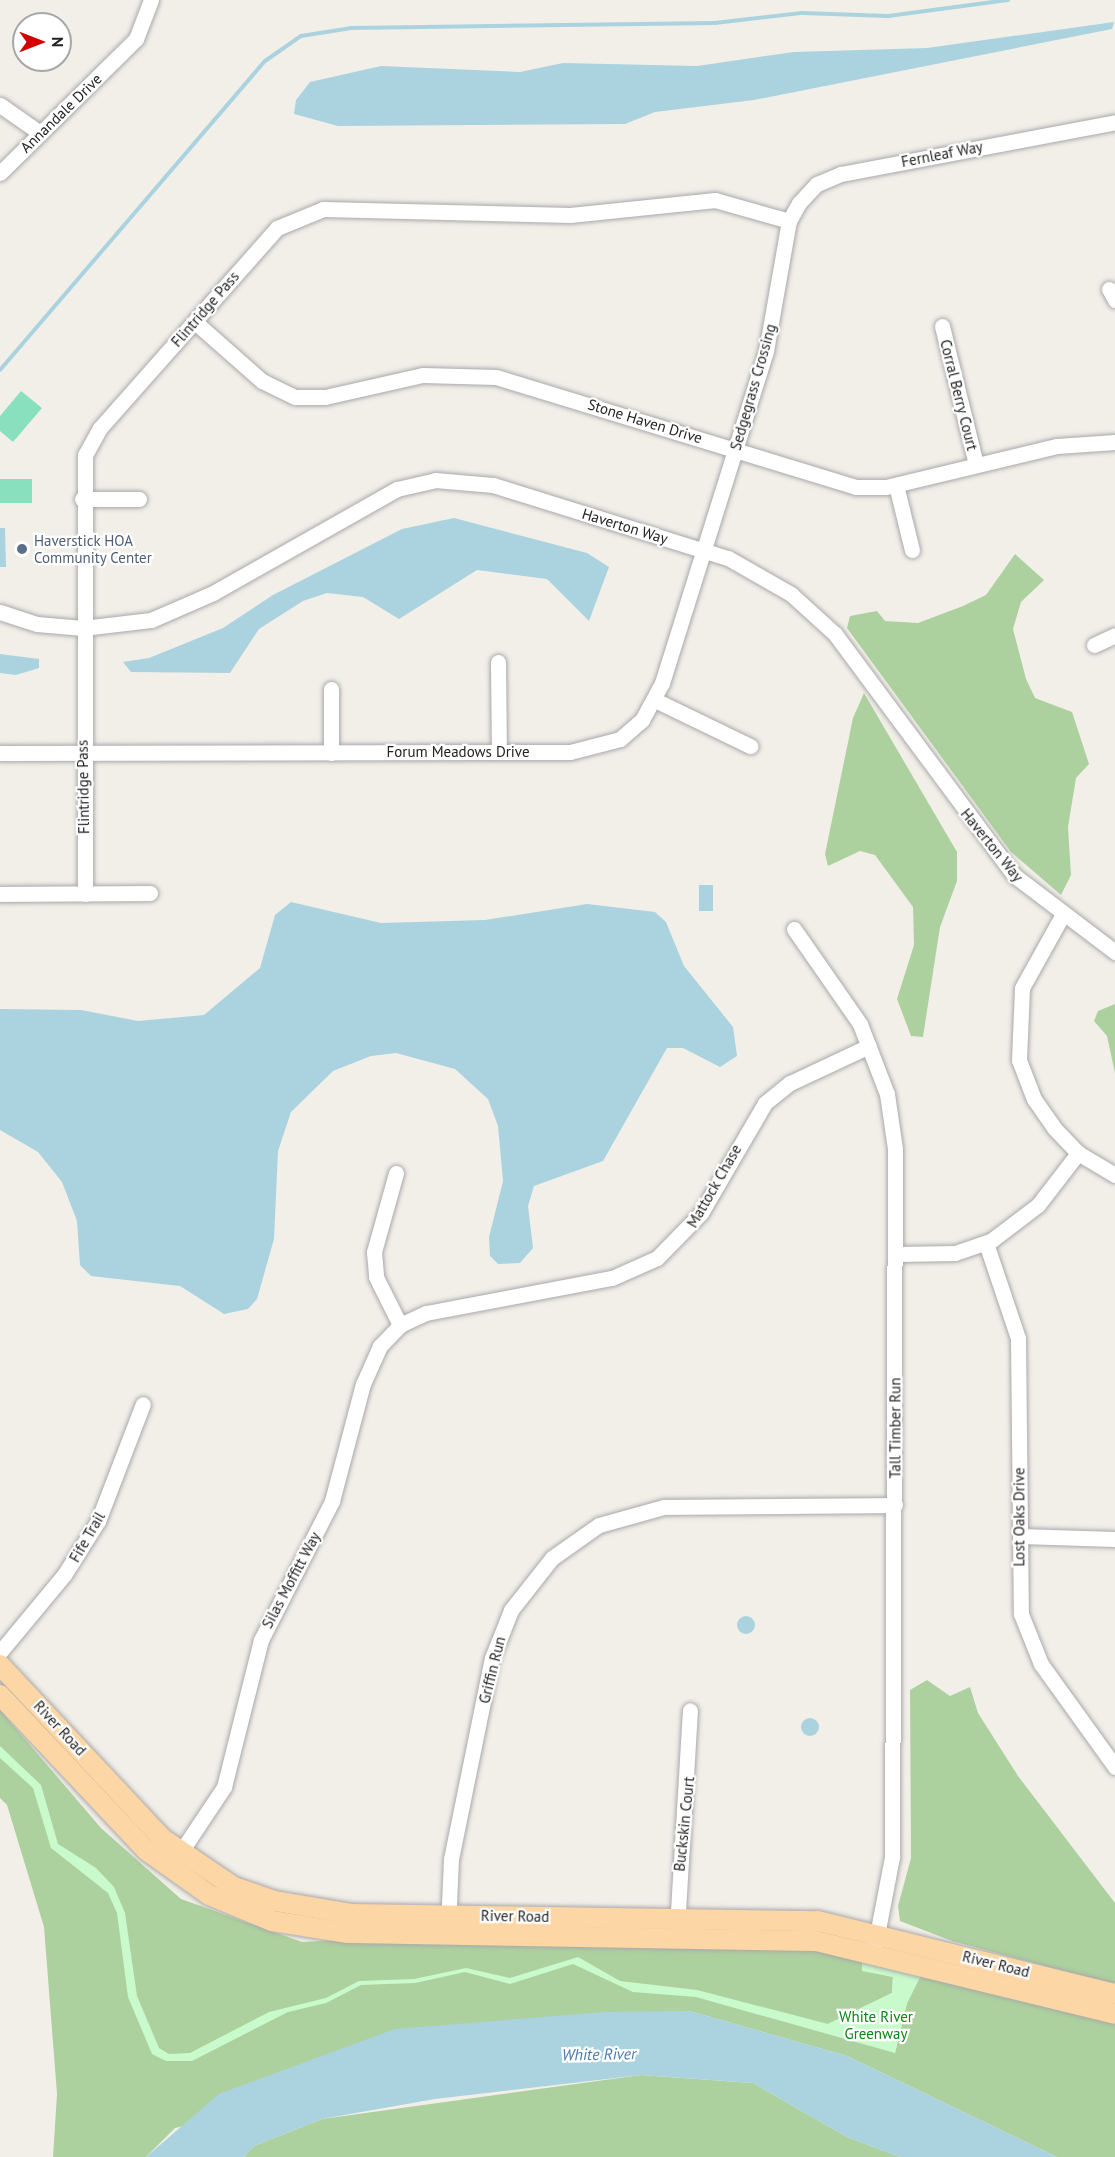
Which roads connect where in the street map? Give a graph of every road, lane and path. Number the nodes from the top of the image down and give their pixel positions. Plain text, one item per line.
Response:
1 (151, 0) edge
2 (0, 105) edge
3 (1115, 122) edge
4 (40, 133) junction
5 (0, 173) edge
6 (789, 220) junction
7 (195, 322) junction
8 (942, 327) dead end
9 (1115, 442) edge
10 (735, 449) junction
11 (976, 464) junction
12 (896, 485) junction
13 (82, 499) junction
14 (139, 499) dead end
15 (704, 550) junction
16 (912, 550) dead end
17 (0, 612) edge
18 (83, 628) junction
19 (1115, 635) edge
20 (1094, 645) dead end
21 (498, 662) dead end
22 (331, 689) dead end
23 (655, 700) junction
24 (750, 746) dead end
25 (499, 752) junction
26 (0, 753) edge
27 (83, 753) junction
28 (331, 753) junction
29 (150, 893) dead end
30 (0, 894) edge
31 (84, 894) junction
32 (1062, 916) junction
33 (794, 929) dead end
34 (1115, 952) edge
35 (869, 1046) junction
36 (1078, 1153) junction
37 (396, 1173) dead end
38 (1115, 1175) edge
39 (986, 1243) junction
40 (896, 1254) junction
41 (400, 1325) junction
42 (143, 1404) dead end
43 (895, 1505) junction
44 (1020, 1536) junction
45 (1115, 1539) edge
46 (0, 1652) edge
47 (0, 1665) edge
48 (0, 1695) edge
49 (690, 1710) dead end
50 (1115, 1767) edge
51 (181, 1852) junction
52 (169, 1868) junction
53 (448, 1915) junction
54 (677, 1917) junction
55 (448, 1935) junction
56 (677, 1938) junction
57 (876, 1942) junction
58 (1115, 1994) edge
59 (1115, 2014) edge

1 - 4 street, Annandale Drive
2 - 4 street
3 - 6 street, Fernleaf Way
4 - 5 street, Annandale Drive
6 - 7 street, Flintridge Pass
6 - 10 street, Sedgegrass Crossing
7 - 10 street, Stone Haven Drive
7 - 13 street, Flintridge Pass
8 - 11 street, Corral Berry Court
9 - 11 street, Stone Haven Drive
10 - 12 street, Stone Haven Drive
10 - 15 street, Sedgegrass Crossing
11 - 12 street, Stone Haven Drive
12 - 16 street
13 - 14 street
13 - 18 street, Flintridge Pass
15 - 18 street, Haverton Way
15 - 23 street, Forum Meadows Drive
15 - 32 street, Haverton Way
17 - 18 street, Haverton Way
18 - 27 street, Flintridge Pass
19 - 20 street
21 - 25 street
22 - 28 street
23 - 24 street
23 - 25 street, Forum Meadows Drive
25 - 28 street, Forum Meadows Drive
26 - 27 street, Forum Meadows Drive
27 - 28 street, Forum Meadows Drive
27 - 31 street, Flintridge Pass
29 - 31 street
30 - 31 street
32 - 34 street, Haverton Way
32 - 36 street
33 - 35 street, Tall Timber Run
35 - 40 street, Tall Timber Run
35 - 41 street, Mattock Chase
36 - 38 street
36 - 39 street
37 - 41 street
39 - 40 street
39 - 44 street, Lost Oaks Drive
40 - 43 street, Tall Timber Run
41 - 51 street, Silas Moffitt Way
42 - 46 street, Fife Trail
43 - 53 street, Griffin Run
43 - 57 street, Tall Timber Run
44 - 45 street
44 - 50 street, Lost Oaks Drive
47 - 51 main road, River Road
48 - 52 main road, River Road
49 - 54 street, Buckskin Court
51 - 52 street, Silas Moffitt Way
51 - 53 main road, River Road
52 - 55 main road, River Road
53 - 54 main road, River Road
53 - 55 street, Griffin Run
54 - 56 street, Buckskin Court
54 - 57 main road, River Road
55 - 56 main road, River Road
56 - 57 main road, River Road
57 - 58 main road, River Road
57 - 59 main road, River Road

